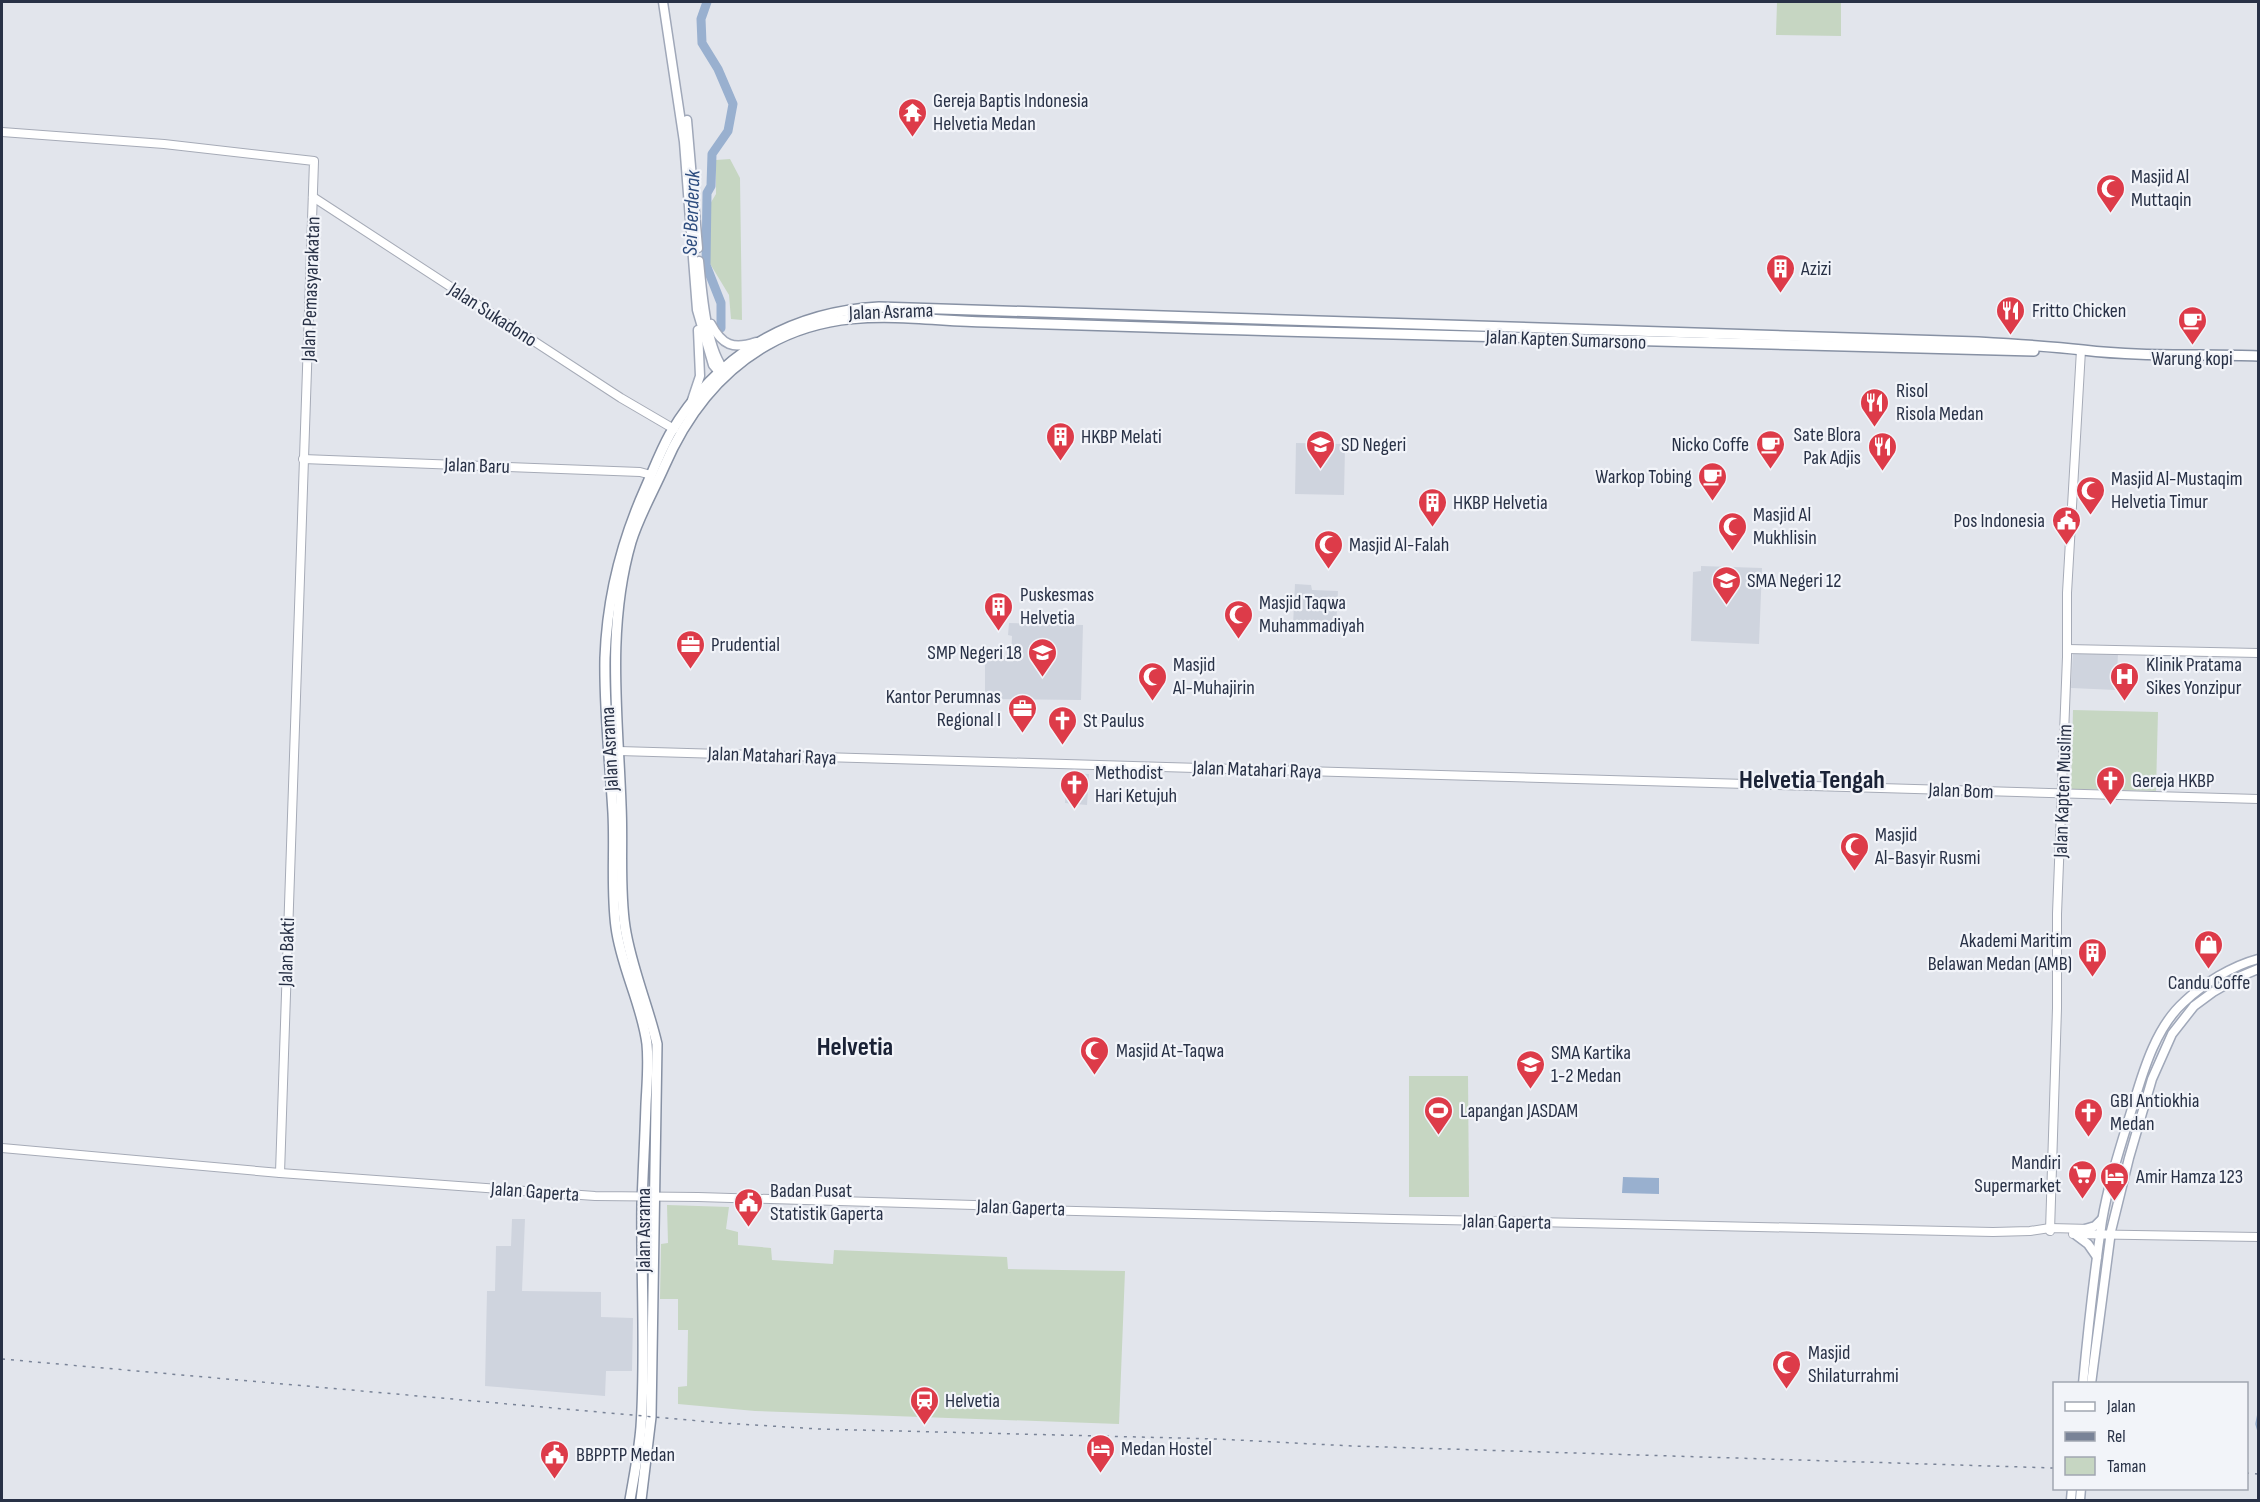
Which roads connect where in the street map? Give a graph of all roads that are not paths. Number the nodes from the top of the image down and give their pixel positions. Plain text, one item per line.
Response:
1 (663, 2) edge
2 (668, 2) edge
3 (2, 132) edge
4 (313, 197) junction
5 (698, 310) junction
6 (1054, 314) joint
7 (706, 316) junction
8 (1051, 323) joint
9 (1531, 327) junction
10 (1531, 338) junction
11 (760, 340) junction
12 (2081, 350) junction
13 (2259, 356) edge
14 (723, 373) junction
15 (690, 403) junction
16 (674, 429) junction
17 (303, 459) junction
18 (649, 475) junction
19 (2067, 649) junction
20 (2259, 653) edge
21 (295, 731) joint
22 (619, 751) junction
23 (1860, 787) joint
24 (2061, 793) junction
25 (2259, 798) edge
26 (2259, 959) edge
27 (2259, 969) edge
28 (2, 1148) edge
29 (280, 1173) junction
30 (642, 1196) junction
31 (653, 1196) junction
32 (2103, 1217) junction
33 (2085, 1229) junction
34 (2047, 1230) junction
35 (2101, 1233) junction
36 (2113, 1234) junction
37 (2076, 1235) junction
38 (2259, 1238) edge
39 (2097, 1258) junction
40 (2083, 1382) edge
41 (2091, 1382) edge
42 (630, 1500) edge
43 (641, 1500) edge

1 - 5 main road
2 - 7 main road
3 - 4 street, Jalan Pemasyarakatan
4 - 16 street, Jalan Sukadono
4 - 17 street, Jalan Pemasyarakatan
5 - 14 main road
5 - 15 main road
6 - 9 highway, Jalan Kapten Sumarsono
6 - 11 highway, Jalan Asrama
7 - 11 main road
7 - 14 main road
8 - 10 highway, Jalan Kapten Sumarsono
8 - 14 highway, Jalan Asrama
9 - 10 highway
9 - 12 highway, Jalan Kapten Sumarsono
10 - 12 highway, Jalan Kapten Sumarsono
11 - 14 highway, Jalan Asrama
12 - 13 highway, Jalan Kapten Sumarsono
12 - 19 street, Jalan Kapten Muslim
14 - 15 highway, Jalan Asrama
14 - 18 highway, Jalan Asrama
15 - 16 highway, Jalan Asrama
16 - 18 highway, Jalan Asrama
17 - 18 street, Jalan Baru
17 - 21 street, Jalan Pemasyarakatan
18 - 22 highway, Jalan Asrama
18 - 30 highway, Jalan Asrama
19 - 20 street
19 - 24 street, Jalan Kapten Muslim
21 - 29 street, Jalan Bakti
22 - 23 street, Jalan Matahari Raya
22 - 31 highway, Jalan Asrama
23 - 24 street, Jalan Bom
24 - 25 street, Jalan Bom
24 - 34 street, Jalan Kapten Muslim
26 - 32 main road
27 - 36 main road
28 - 29 street, Jalan Gaperta
29 - 30 street, Jalan Gaperta
30 - 31 street, Jalan Gaperta
30 - 42 highway, Jalan Asrama
31 - 34 street, Jalan Gaperta
31 - 43 highway, Jalan Asrama
32 - 33 main road
32 - 35 main road
33 - 34 street, Jalan Gaperta
33 - 35 street, Jalan Gaperta
34 - 37 street, Jalan Gaperta
35 - 36 street, Jalan Gaperta
35 - 37 street, Jalan Gaperta
35 - 39 main road
36 - 38 street, Jalan Gaperta
36 - 41 main road
37 - 39 main road
39 - 40 main road

